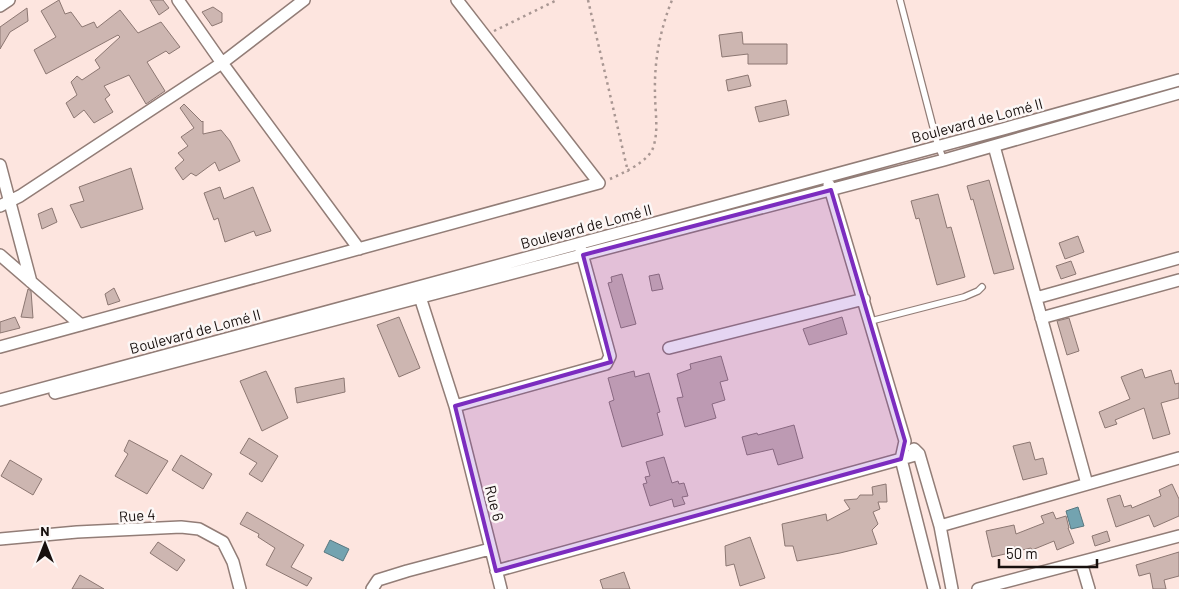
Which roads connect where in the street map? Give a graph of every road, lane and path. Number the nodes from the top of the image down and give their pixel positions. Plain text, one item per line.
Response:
1 (9, 0) edge
2 (178, 0) edge
3 (304, 0) edge
4 (457, 0) edge
5 (556, 0) edge
6 (588, 0) edge
7 (672, 0) edge
8 (900, 0) edge
9 (0, 6) edge
10 (484, 36) junction
11 (222, 63) junction
12 (1179, 80) edge
13 (1179, 93) edge
14 (938, 146) junction
15 (994, 146) junction
16 (944, 160) junction
17 (0, 165) edge
18 (628, 172) junction
19 (827, 176) junction
20 (599, 183) junction
21 (831, 190) junction
22 (5, 204) edge
23 (580, 244) junction
24 (359, 249) junction
25 (0, 255) edge
26 (583, 255) junction
27 (1179, 258) edge
28 (1179, 280) edge
29 (31, 282) junction
30 (982, 287) dead end
31 (420, 297) junction
32 (1036, 298) junction
33 (864, 299) junction
34 (1041, 318) junction
35 (871, 321) junction
36 (81, 325) junction
37 (0, 347) edge
38 (668, 348) dead end
39 (0, 400) edge
40 (455, 406) junction
41 (0, 408) edge
42 (905, 441) junction
43 (919, 454) junction
44 (1179, 458) edge
45 (901, 459) junction
46 (1087, 484) junction
47 (940, 526) junction
48 (1179, 536) edge
49 (0, 539) edge
50 (490, 549) junction
51 (1081, 562) junction
52 (496, 571) junction
53 (240, 589) edge
54 (372, 589) edge
55 (501, 589) edge
56 (934, 589) edge
57 (952, 589) edge
58 (978, 589) edge
59 (1089, 589) edge

1 - 9 street
2 - 11 street
3 - 11 street
4 - 10 street
5 - 10 path
6 - 18 path
7 - 18 path
8 - 14 lane
10 - 20 street
11 - 22 street
11 - 24 street
12 - 14 street, Boulevard de Lomé II
13 - 15 street, Boulevard de Lomé II
14 - 16 lane
14 - 19 street, Boulevard de Lomé II
15 - 16 street, Boulevard de Lomé II
15 - 32 street
16 - 21 street, Boulevard de Lomé II
17 - 22 street
18 - 20 path
19 - 21 street
19 - 23 street, Boulevard de Lomé II
20 - 24 street
21 - 26 street, Boulevard de Lomé II
21 - 33 street
22 - 29 street
23 - 26 street
23 - 39 street, Boulevard de Lomé II
24 - 36 street
25 - 29 street
26 - 31 street, Boulevard de Lomé II
26 - 40 street
27 - 32 street
28 - 34 street
29 - 36 street
30 - 35 lane
31 - 40 street, Rue 6
31 - 41 street, Boulevard de Lomé II
32 - 34 street
33 - 35 street
33 - 38 street
34 - 46 street
35 - 42 street
36 - 37 street
40 - 50 street, Rue 6
42 - 43 street
42 - 45 street
43 - 45 street
43 - 47 street
44 - 46 street
45 - 52 street
45 - 56 street
46 - 47 street
47 - 57 street
48 - 51 street
49 - 53 street, Rue 4
50 - 52 street, Rue 6
50 - 54 street
51 - 58 street
51 - 59 street
52 - 55 street, Rue 6

